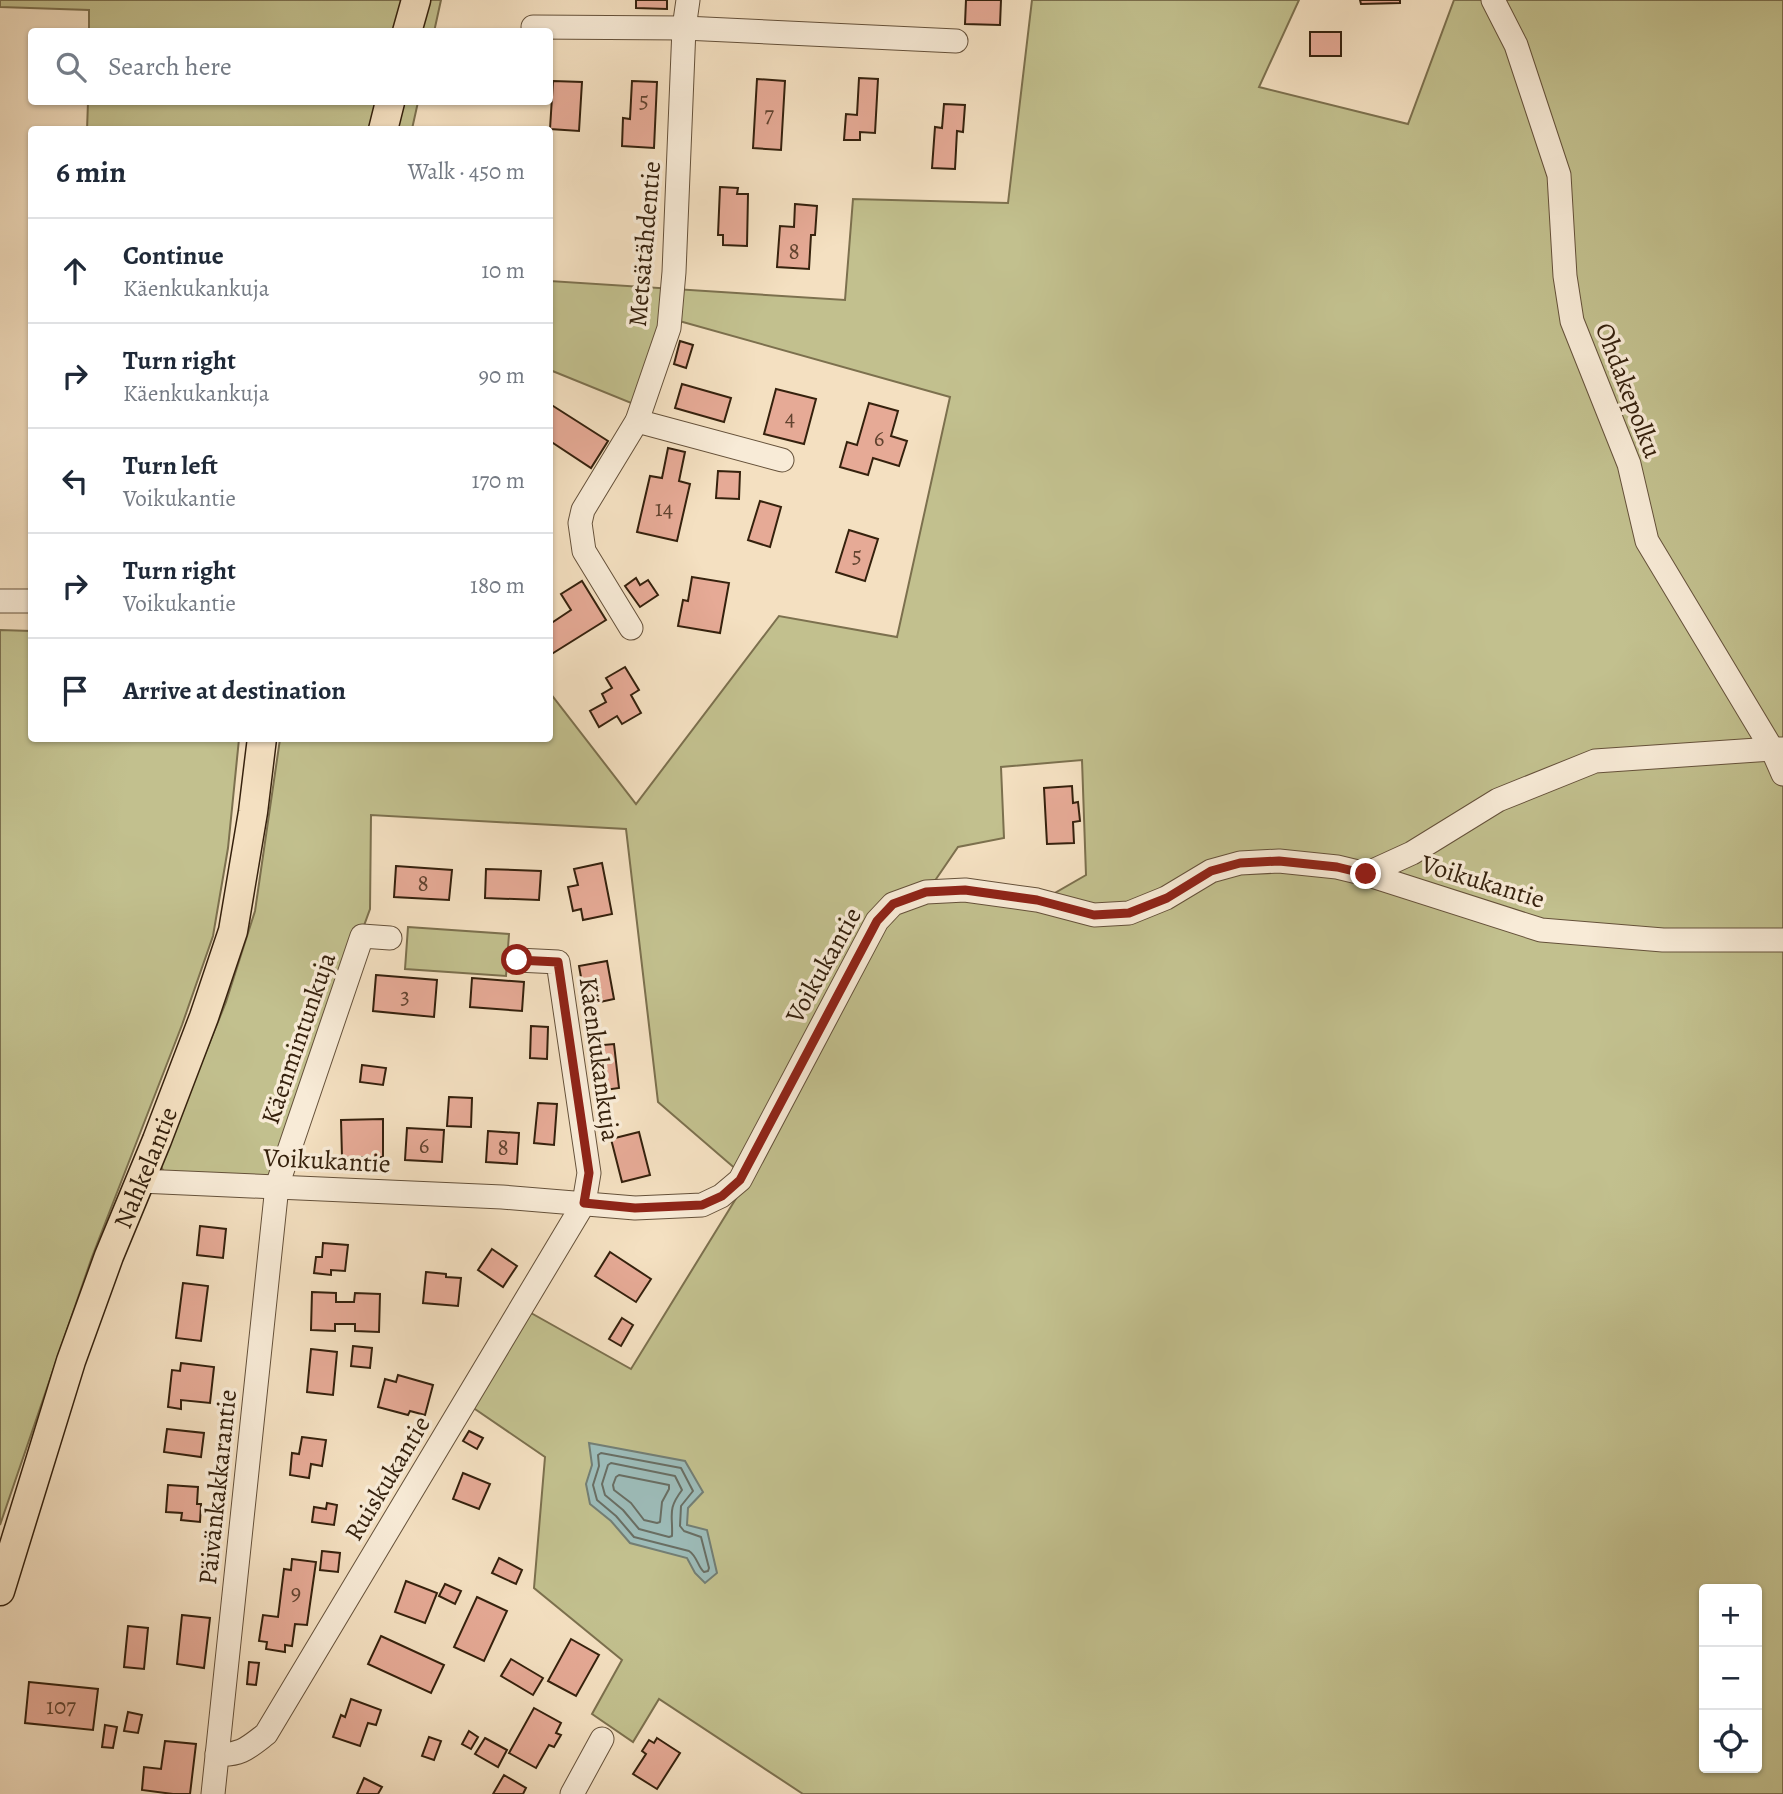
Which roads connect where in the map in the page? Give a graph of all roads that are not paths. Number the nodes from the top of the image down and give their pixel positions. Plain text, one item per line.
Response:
1 (416, 0) edge
2 (688, 0) edge
3 (1493, 0) edge
4 (533, 27) dead end
5 (408, 28) edge
6 (684, 28) junction
7 (956, 41) dead end
8 (389, 105) edge
9 (384, 126) edge
10 (637, 421) junction
11 (782, 460) dead end
12 (0, 600) edge
13 (28, 601) edge
14 (631, 628) dead end
15 (262, 742) edge
16 (1777, 749) edge
17 (1783, 774) edge
18 (1366, 874) junction
19 (390, 938) dead end
20 (1783, 940) edge
21 (517, 960) dead end
22 (140, 1181) junction
23 (277, 1186) junction
24 (584, 1203) junction
25 (0, 1591) edge
26 (601, 1739) dead end
27 (217, 1754) junction
28 (213, 1794) edge
29 (572, 1794) edge

1 - 5 main road
2 - 6 street, Metsätähdentie
3 - 16 street, Ohdakepolku
4 - 6 street
6 - 7 street
6 - 10 street, Metsätähdentie
8 - 9 main road
10 - 11 street
10 - 14 street, Metsätähdentie
12 - 13 street
15 - 22 main road, Nahkelantie
16 - 17 street, Ohdakepolku
16 - 18 street
18 - 20 street, Voikukantie
18 - 24 street, Voikukantie
19 - 23 street, Käenmintunkuja
21 - 24 street, Käenkukankuja
22 - 23 street, Voikukantie
22 - 25 main road, Nahkelantie
23 - 24 street, Voikukantie
23 - 27 street, Päivänkakkarantie
24 - 27 street, Ruiskukantie
26 - 29 street
27 - 28 street, Päivänkakkarantie

